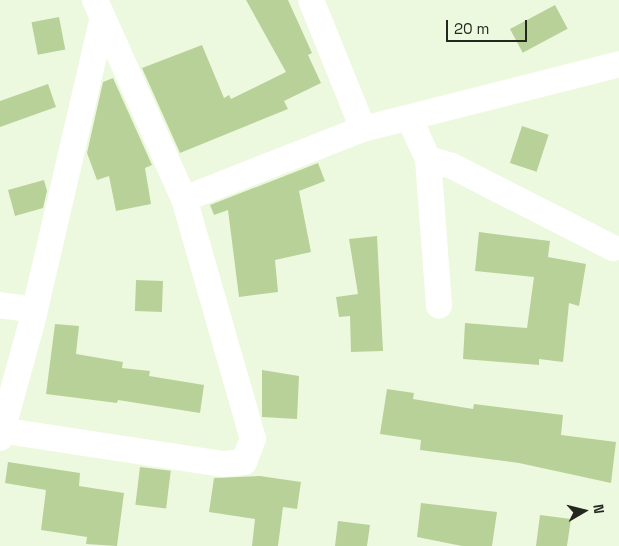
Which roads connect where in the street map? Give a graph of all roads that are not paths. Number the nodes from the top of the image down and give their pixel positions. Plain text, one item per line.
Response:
1 (311, 0) edge
2 (98, 10) edge
3 (619, 64) edge
4 (410, 120) junction
5 (362, 129) junction
6 (428, 160) junction
7 (184, 199) junction
8 (613, 248) dead end
9 (0, 305) edge
10 (439, 306) dead end
11 (35, 310) junction
12 (1, 433) edge

1 - 5 street
2 - 7 street
2 - 11 street
3 - 4 street
4 - 5 street
4 - 6 street
5 - 7 street
6 - 8 street
6 - 10 street
7 - 12 street
9 - 11 street
11 - 12 street

